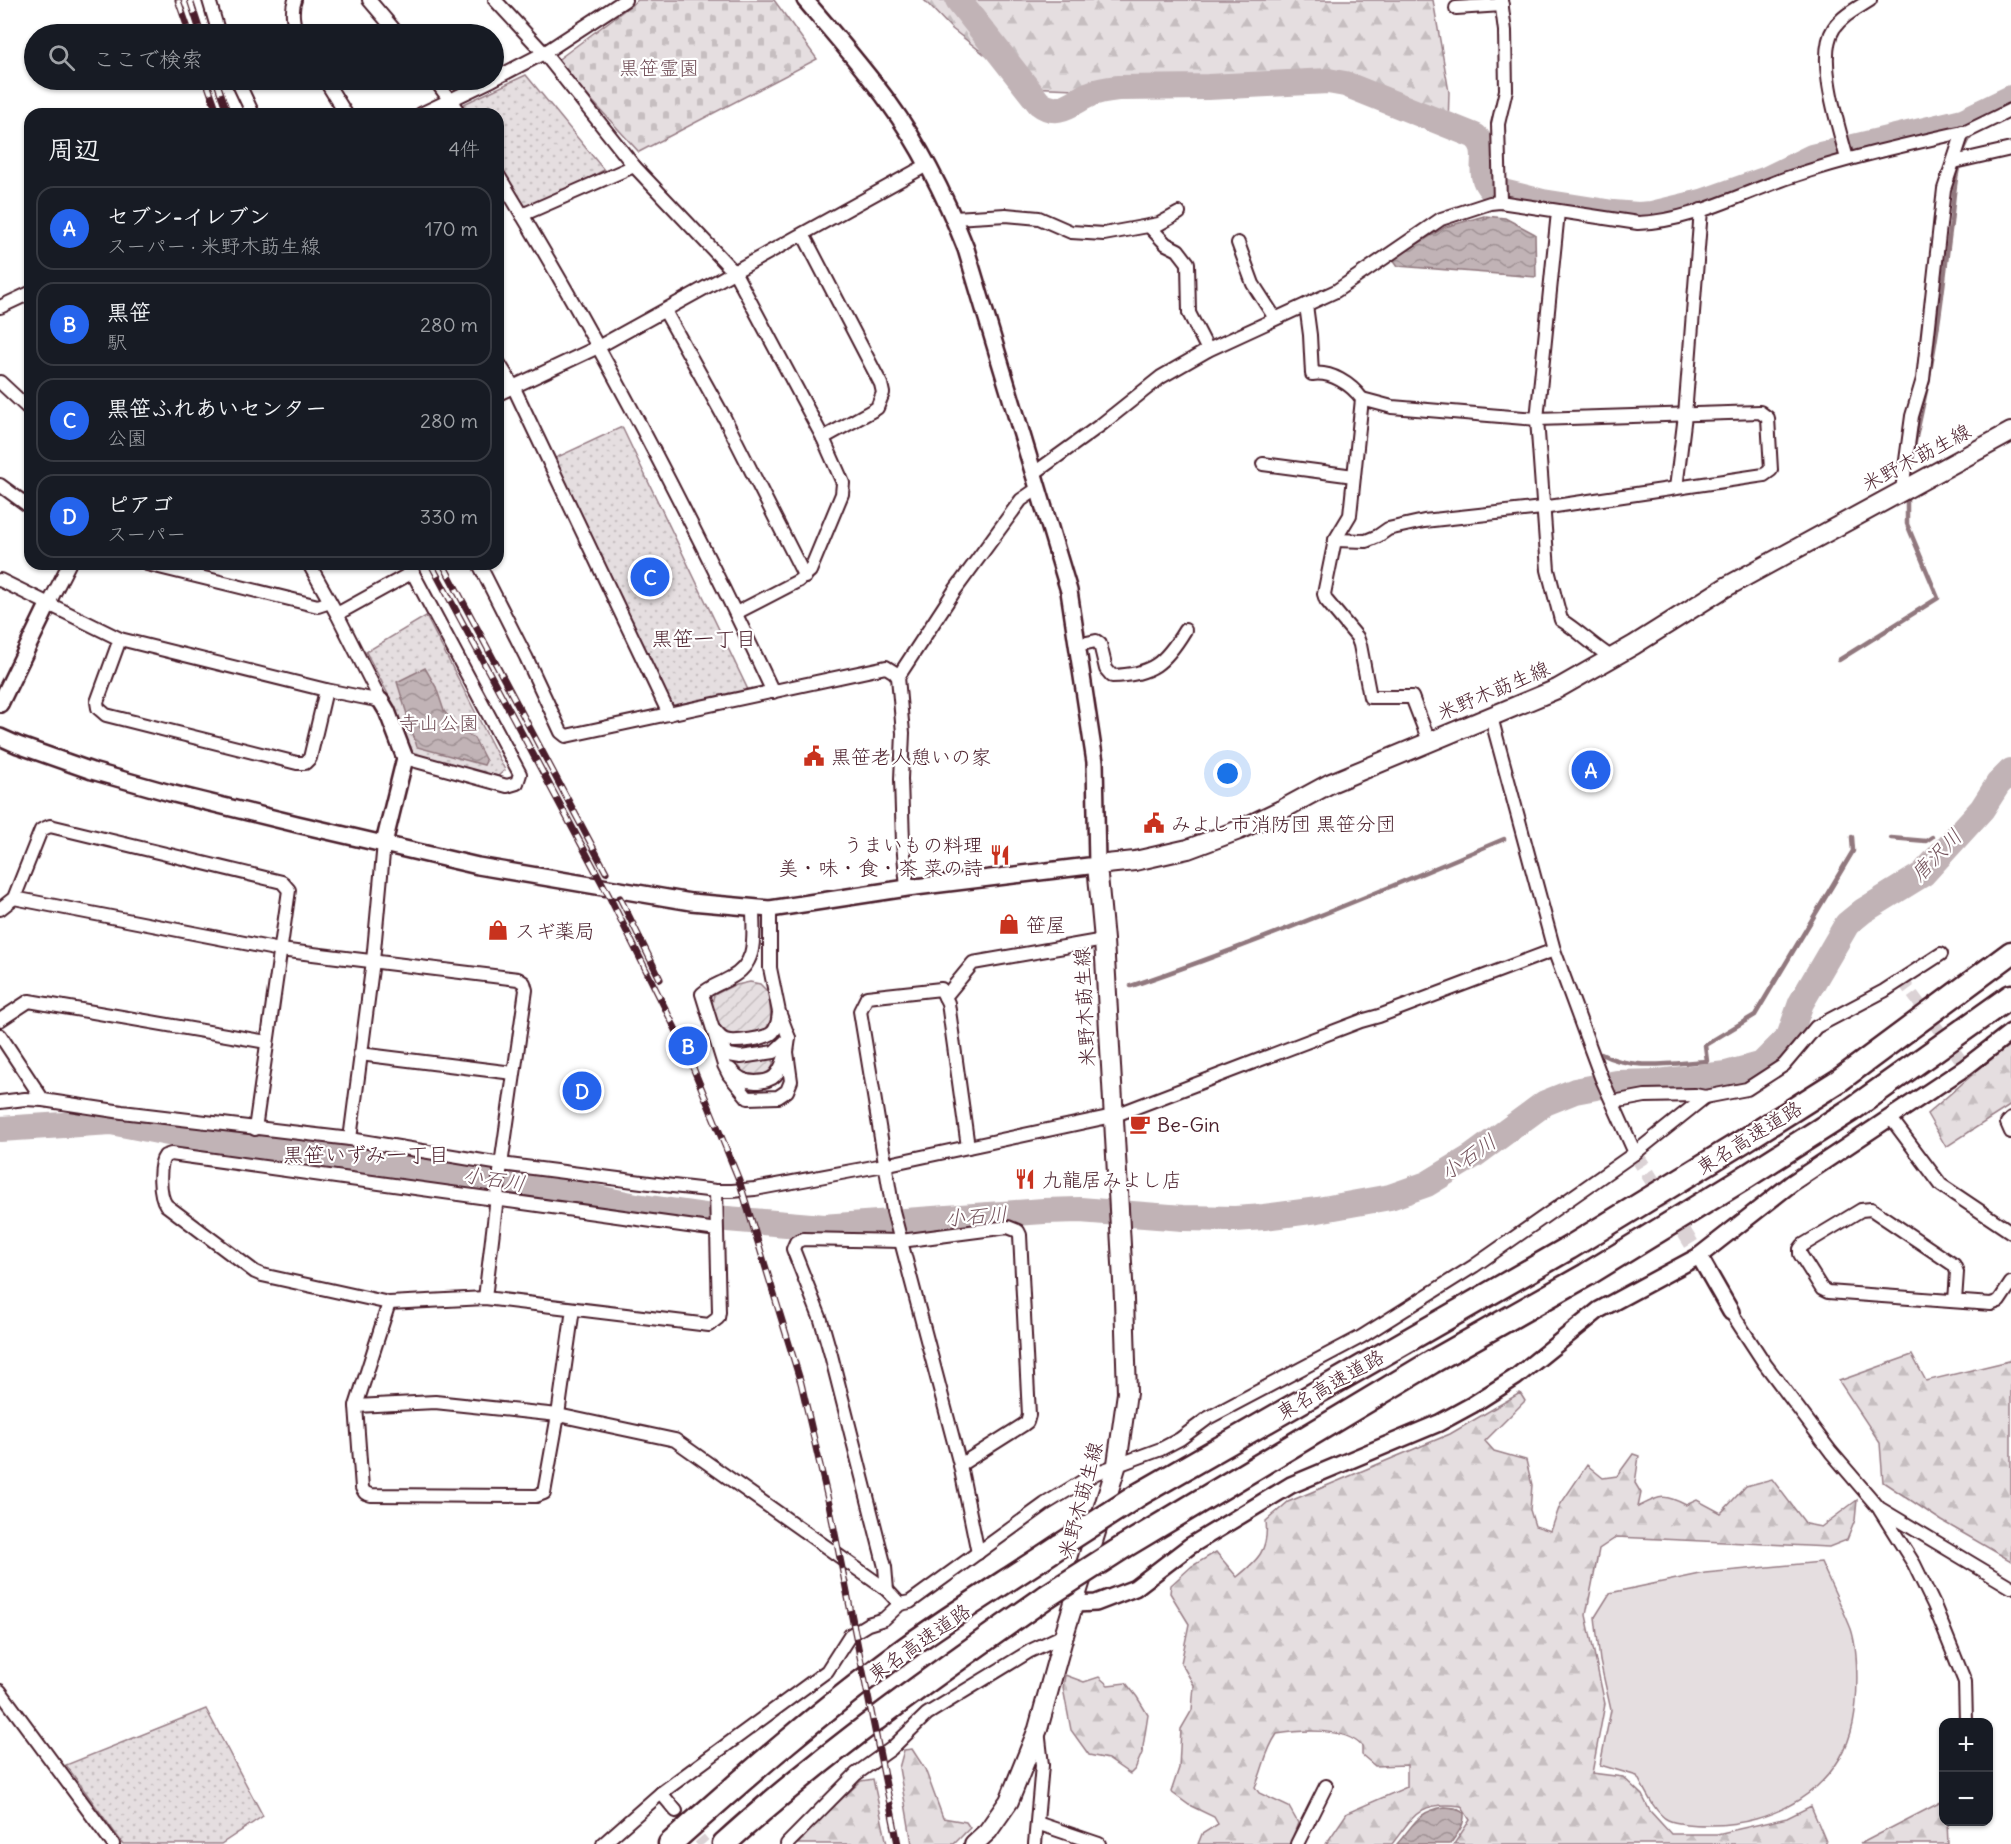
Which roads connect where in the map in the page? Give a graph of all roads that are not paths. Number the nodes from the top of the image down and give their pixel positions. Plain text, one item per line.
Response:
1 (209, 0) edge
2 (295, 0) edge
3 (369, 0) edge
4 (495, 0) edge
5 (805, 0) edge
6 (1870, 0) edge
7 (619, 2) edge
8 (1502, 2) edge
9 (1456, 8) dead end
10 (216, 24) edge
11 (295, 24) edge
12 (389, 24) edge
13 (544, 54) junction
14 (504, 74) edge
15 (242, 90) edge
16 (331, 90) edge
17 (444, 90) edge
18 (472, 90) edge
19 (452, 100) junction
20 (250, 108) edge
21 (342, 108) edge
22 (434, 108) edge
23 (457, 108) edge
24 (2011, 110) edge
25 (1963, 132) junction
26 (2011, 149) edge
27 (1847, 159) junction
28 (1954, 162) junction
29 (927, 165) junction
30 (634, 166) junction
31 (504, 185) edge
32 (1500, 202) junction
33 (1701, 210) junction
34 (1558, 212) junction
35 (1179, 213) dead end
36 (522, 215) junction
37 (954, 218) junction
38 (1149, 226) junction
39 (803, 234) junction
40 (1238, 243) dead end
41 (735, 273) junction
42 (24, 298) edge
43 (1306, 304) junction
44 (0, 307) edge
45 (665, 311) junction
46 (1275, 318) junction
47 (598, 347) junction
48 (1208, 350) junction
49 (504, 372) edge
50 (0, 382) edge
51 (513, 386) junction
52 (504, 391) edge
53 (1362, 399) junction
54 (24, 404) edge
55 (1685, 415) junction
56 (1537, 419) junction
57 (2011, 432) edge
58 (823, 438) junction
59 (1263, 464) dead end
60 (1354, 476) junction
61 (1035, 482) junction
62 (0, 485) edge
63 (1676, 488) junction
64 (1902, 490) junction
65 (24, 503) edge
66 (1542, 508) junction
67 (1335, 540) junction
68 (66, 570) edge
69 (171, 570) edge
70 (312, 570) edge
71 (407, 570) edge
72 (411, 570) edge
73 (482, 570) edge
74 (805, 577) junction
75 (0, 580) edge
76 (330, 602) junction
77 (48, 605) junction
78 (736, 613) junction
79 (337, 614) junction
80 (1185, 630) dead end
81 (120, 639) junction
82 (1077, 645) junction
83 (1611, 657) junction
84 (898, 678) junction
85 (327, 690) junction
86 (773, 692) junction
87 (381, 700) junction
88 (0, 704) edge
89 (669, 714) junction
90 (1491, 717) junction
91 (0, 737) edge
92 (1429, 741) junction
93 (405, 758) junction
94 (384, 843) junction
95 (1097, 865) junction
96 (907, 888) junction
97 (14, 898) junction
98 (753, 908) junction
99 (0, 909) edge
100 (770, 909) junction
101 (1104, 940) junction
102 (280, 950) junction
103 (1554, 950) junction
104 (2011, 953) edge
105 (1941, 954) dead end
106 (373, 961) junction
107 (2011, 996) edge
108 (945, 997) junction
109 (779, 1012) junction
110 (0, 1020) edge
111 (711, 1027) junction
112 (2011, 1032) edge
113 (0, 1035) edge
114 (789, 1038) junction
115 (267, 1042) junction
116 (719, 1049) junction
117 (786, 1052) junction
118 (360, 1054) junction
119 (513, 1073) junction
120 (1705, 1097) junction
121 (43, 1100) junction
122 (1612, 1100) junction
123 (0, 1102) edge
124 (1113, 1116) junction
125 (1890, 1118) junction
126 (2011, 1119) edge
127 (255, 1129) junction
128 (2011, 1132) edge
129 (350, 1139) junction
130 (968, 1147) junction
131 (1635, 1153) junction
132 (884, 1165) junction
133 (501, 1168) junction
134 (715, 1196) junction
135 (497, 1197) junction
136 (717, 1227) junction
137 (2011, 1232) edge
138 (901, 1241) junction
139 (1698, 1256) junction
140 (2011, 1283) edge
141 (485, 1298) junction
142 (1955, 1301) junction
143 (389, 1303) junction
144 (573, 1309) junction
145 (1731, 1312) joint
146 (356, 1406) junction
147 (558, 1415) junction
148 (1117, 1464) junction
149 (960, 1465) junction
150 (1879, 1508) junction
151 (978, 1553) junction
152 (2011, 1587) edge
153 (887, 1590) junction
154 (900, 1604) junction
155 (1074, 1604) junction
156 (1064, 1635) junction
157 (0, 1691) edge
158 (1966, 1718) edge
159 (1038, 1729) junction
160 (1326, 1786) dead end
161 (661, 1793) junction
162 (676, 1811) tunnel mouth
163 (1037, 1823) junction
164 (113, 1844) edge
165 (603, 1844) edge
166 (670, 1844) edge
167 (724, 1844) edge
168 (787, 1844) edge
169 (974, 1844) edge
170 (1035, 1844) edge
171 (1099, 1844) edge
172 (1297, 1844) edge

1 - 10 street
2 - 11 street
3 - 12 street
4 - 13 street
5 - 29 street
6 - 27 street
7 - 13 street
8 - 9 street
8 - 32 street
13 - 14 street
13 - 30 street
15 - 20 street
16 - 21 street
17 - 19 street
18 - 19 street
19 - 22 street
19 - 23 street
24 - 25 street
25 - 27 street
25 - 28 street
26 - 28 street
27 - 33 street
28 - 64 street
29 - 37 street
29 - 39 street
30 - 36 street
30 - 41 street
31 - 36 street
32 - 34 street
32 - 43 street
33 - 34 street
33 - 55 street
34 - 56 street
35 - 38 street
36 - 47 street
37 - 38 street
37 - 61 street
38 - 48 street
39 - 41 street
39 - 58 street
40 - 46 street
41 - 45 street
41 - 58 street
42 - 44 street
43 - 46 street
43 - 53 street
45 - 47 street
45 - 74 street
46 - 48 street
47 - 51 street
47 - 78 street
48 - 61 street
49 - 51 street
50 - 54 street
51 - 52 street
51 - 89 street
53 - 56 street
53 - 60 street
55 - 56 street
55 - 63 street
55 - 63 street
56 - 66 street
57 - 64 main road, 米野木莇生線
58 - 74 street
59 - 60 street
60 - 67 street
61 - 82 street
61 - 84 street
62 - 65 street
63 - 66 street
64 - 83 main road, 米野木莇生線
66 - 67 street
66 - 83 street
67 - 92 street
68 - 77 street
69 - 76 street
70 - 76 street
71 - 79 street
72 - 93 street
73 - 89 street
74 - 78 street
75 - 77 street
76 - 79 street
77 - 81 street
77 - 88 street
78 - 86 street
79 - 87 street
80 - 82 street
81 - 85 street
81 - 85 street
82 - 95 street
83 - 90 main road, 米野木莇生線
84 - 86 street
84 - 96 street
85 - 87 street
86 - 89 street
87 - 93 street
90 - 92 main road, 米野木莇生線
90 - 103 street
91 - 94 street
92 - 95 main road, 米野木莇生線
93 - 94 street
94 - 98 street
94 - 106 street
95 - 96 street
95 - 101 main road, 米野木莇生線
96 - 100 street
97 - 99 street
97 - 102 street
97 - 102 street
98 - 100 street
98 - 111 street
100 - 109 street
101 - 108 street
101 - 124 main road, 米野木莇生線
102 - 106 street
102 - 115 street
103 - 122 street
103 - 124 street
104 - 166 highway, 東名高速道路, bridge
105 - 120 street
106 - 118 street
106 - 119 street
107 - 167 highway, 東名高速道路, bridge
108 - 130 street
108 - 132 street
109 - 111 street
109 - 114 street
110 - 115 street
111 - 116 street
112 - 125 street
113 - 121 street
114 - 116 street
114 - 117 street
115 - 127 street
116 - 117 street
116 - 117 street
118 - 119 street
118 - 129 street
119 - 133 street
120 - 122 street
120 - 131 street
121 - 123 street
121 - 127 street
122 - 131 street
124 - 130 street
124 - 148 main road, 米野木莇生線
125 - 137 street
125 - 139 street
126 - 128 street
127 - 129 street
129 - 133 street
130 - 132 street
131 - 148 street
132 - 134 street
132 - 138 street
133 - 134 street
133 - 135 street
134 - 136 street
135 - 136 street
135 - 141 street
135 - 143 street
136 - 144 street
138 - 149 street
138 - 149 street
138 - 153 street
139 - 145 street
139 - 155 street
140 - 142 street
141 - 143 street
141 - 144 street
142 - 142 street
143 - 146 street
144 - 147 street
145 - 150 street
146 - 147 street
146 - 147 street
147 - 153 street
148 - 151 street
148 - 155 main road, 米野木莇生線
149 - 151 street
150 - 152 street
150 - 158 street
151 - 154 street
153 - 154 street
154 - 161 street
155 - 156 main road, 米野木莇生線
156 - 159 main road, 米野木莇生線
156 - 168 street
157 - 164 street
159 - 163 street
159 - 169 main road, 米野木莇生線
160 - 172 street
161 - 162 street
161 - 165 street
163 - 170 street
163 - 171 street

